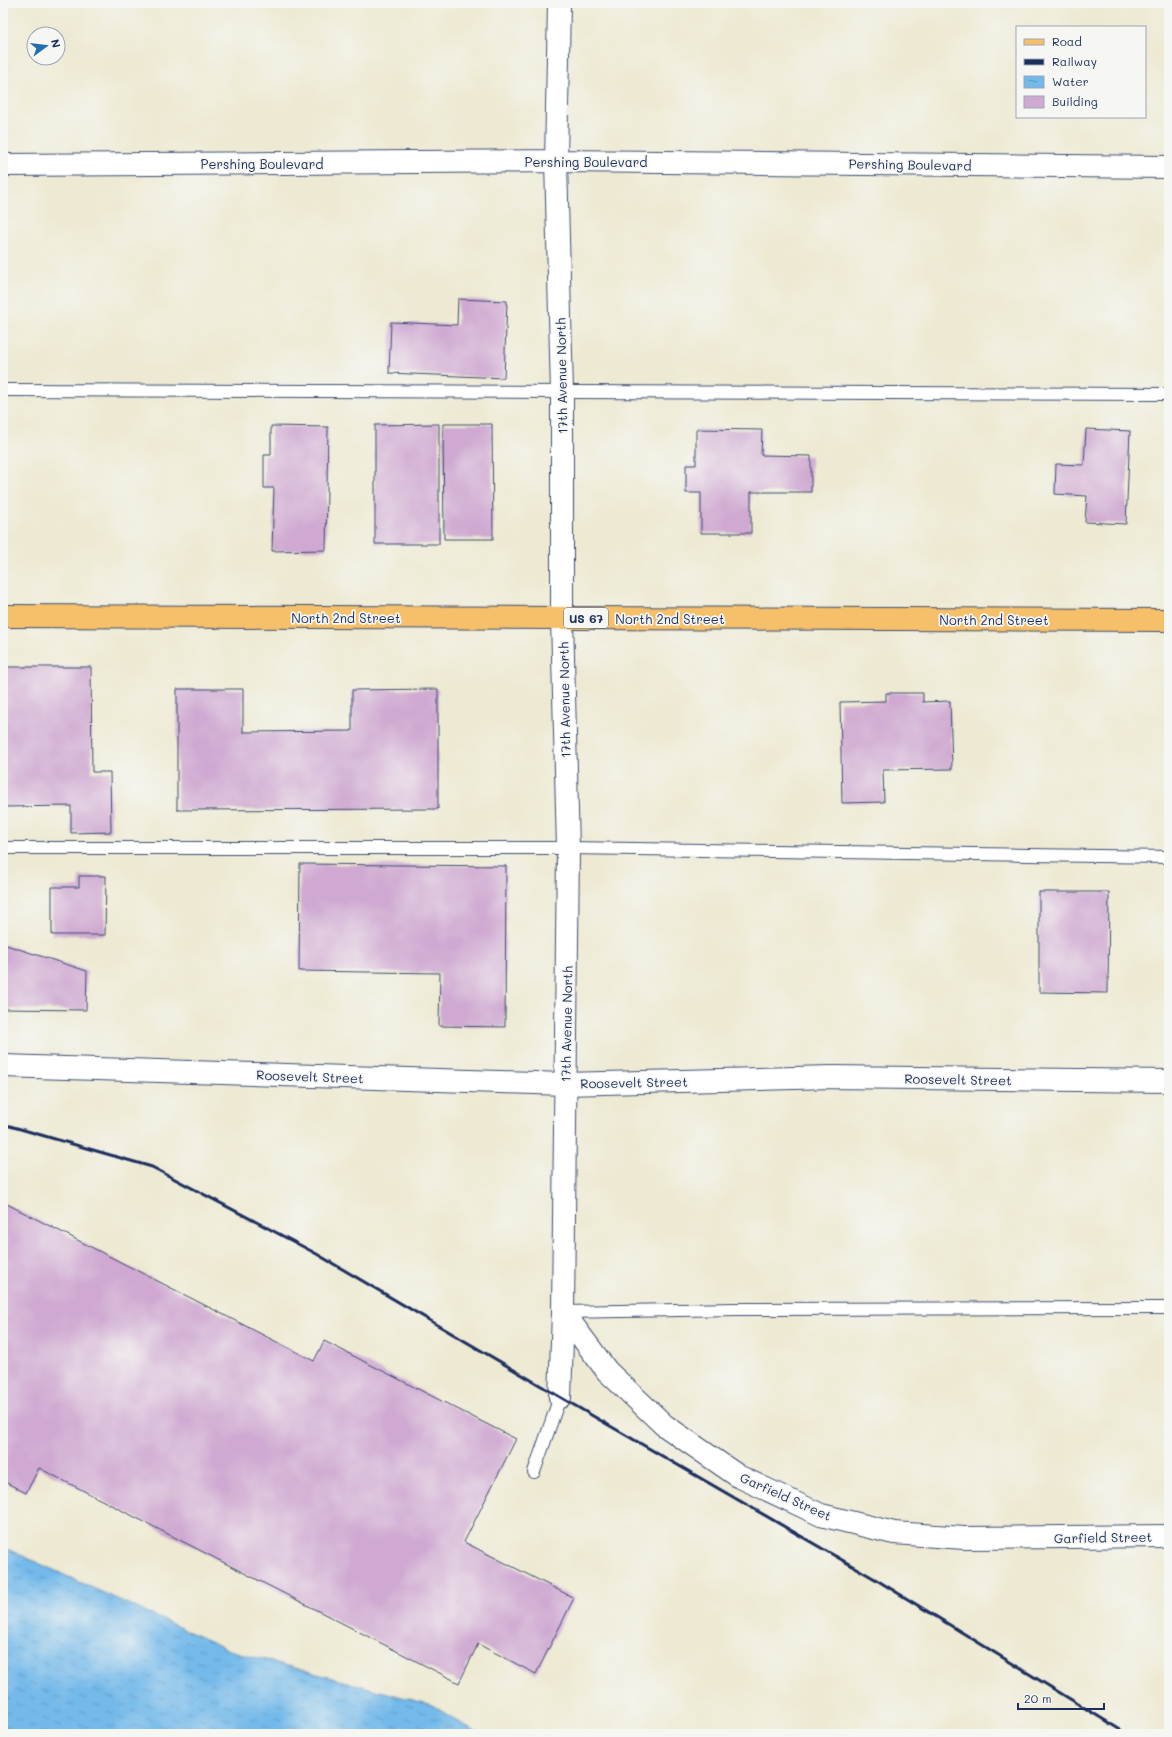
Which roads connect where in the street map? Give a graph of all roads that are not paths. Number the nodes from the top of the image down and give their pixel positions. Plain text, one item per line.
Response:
1 (559, 3) edge
2 (556, 161) junction
3 (3, 165) edge
4 (1169, 167) edge
5 (3, 390) edge
6 (562, 393) junction
7 (1169, 394) edge
8 (3, 616) edge
9 (562, 618) junction
10 (1169, 620) edge
11 (3, 848) edge
12 (568, 848) junction
13 (1169, 857) edge
14 (3, 1066) edge
15 (1169, 1081) edge
16 (565, 1084) junction
17 (1169, 1308) edge
18 (563, 1312) junction
19 (560, 1397) joint
20 (534, 1472) dead end
21 (1169, 1536) edge

1 - 2 street, 17th Avenue North
2 - 3 street, Pershing Boulevard
2 - 4 street, Pershing Boulevard
2 - 6 street, 17th Avenue North
5 - 6 lane
6 - 7 lane
6 - 9 street, 17th Avenue North
8 - 9 main road, North 2nd Street / US 67
9 - 10 main road, North 2nd Street / US 67
9 - 12 street, 17th Avenue North
11 - 12 lane
12 - 13 lane
12 - 16 street, 17th Avenue North
14 - 16 street, Roosevelt Street
15 - 16 street, Roosevelt Street
16 - 18 street, 17th Avenue North
17 - 18 lane
18 - 19 street, 17th Avenue North
18 - 21 street, Garfield Street
19 - 20 lane

